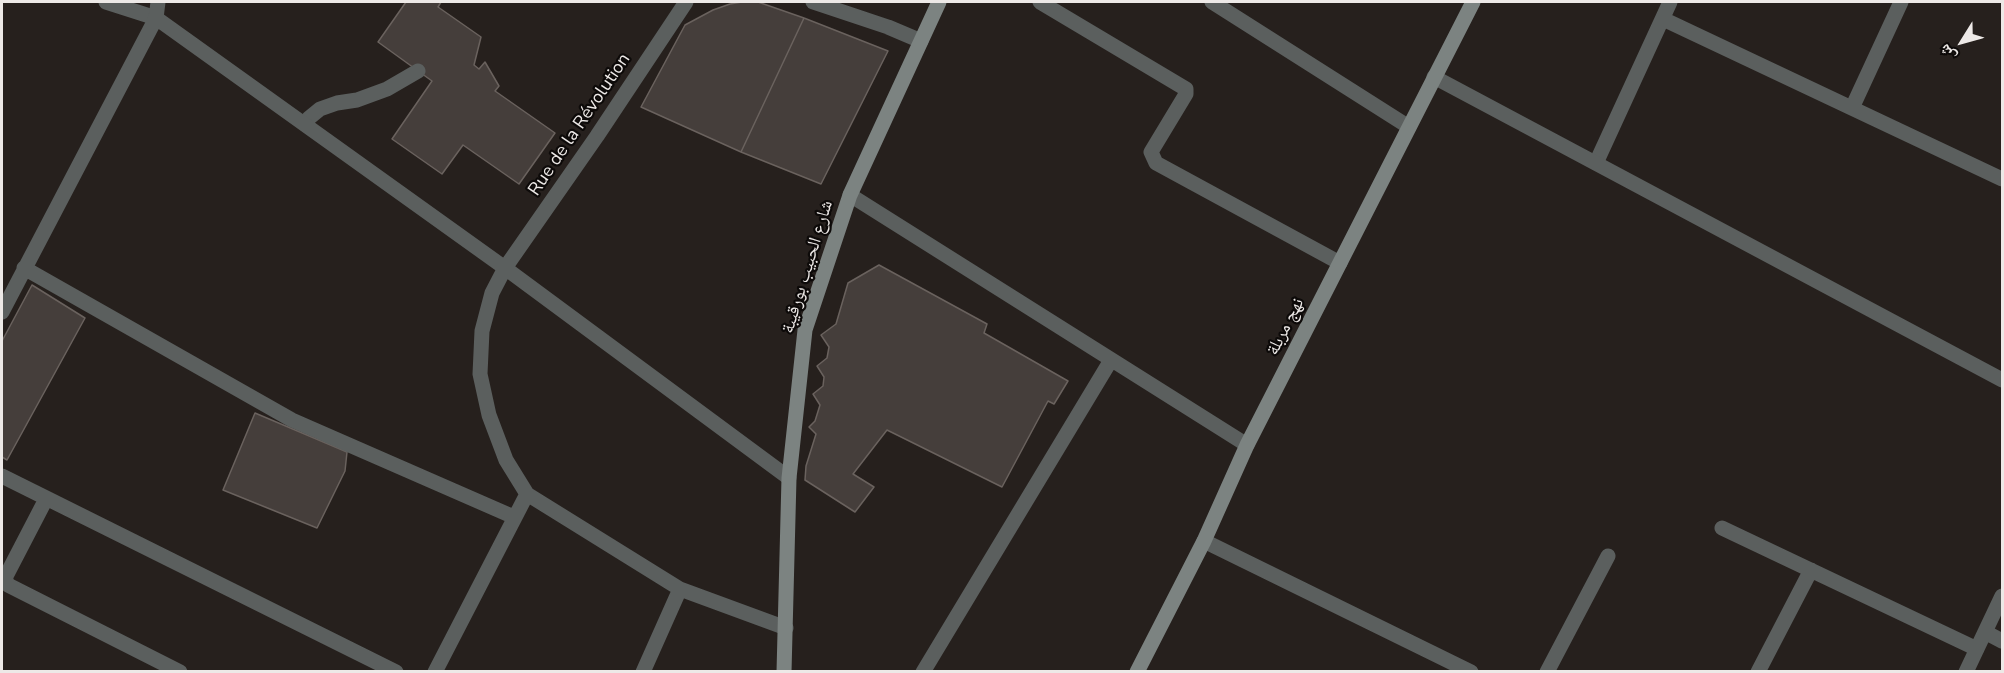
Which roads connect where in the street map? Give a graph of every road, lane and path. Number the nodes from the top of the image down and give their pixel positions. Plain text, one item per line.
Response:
1 (106, 2) edge
2 (158, 2) edge
3 (686, 2) edge
4 (813, 2) edge
5 (939, 2) edge
6 (1040, 2) edge
7 (1212, 2) edge
8 (1473, 2) edge
9 (1670, 2) edge
10 (1901, 2) edge
11 (156, 18) junction
12 (1663, 19) junction
13 (921, 41) junction
14 (418, 71) dead end
15 (1434, 77) junction
16 (1852, 108) junction
17 (306, 125) junction
18 (1409, 127) junction
19 (1596, 163) junction
20 (2002, 179) edge
21 (850, 195) junction
22 (1340, 262) junction
23 (24, 268) junction
24 (505, 268) junction
25 (2, 312) edge
26 (1112, 360) junction
27 (2002, 380) edge
28 (1247, 446) junction
29 (2, 476) edge
30 (789, 478) junction
31 (527, 494) junction
32 (46, 499) junction
33 (514, 517) junction
34 (1722, 528) dead end
35 (1204, 541) junction
36 (1608, 556) dead end
37 (1811, 570) junction
38 (680, 589) junction
39 (2002, 596) edge
40 (786, 628) junction
41 (1985, 632) junction
42 (2002, 641) edge
43 (1977, 649) junction
44 (180, 672) edge
45 (396, 672) edge
46 (435, 672) edge
47 (643, 672) edge
48 (784, 672) edge
49 (923, 672) edge
50 (1137, 672) edge
51 (1471, 672) edge
52 (1547, 672) edge
53 (1758, 672) edge
54 (1966, 672) edge

1 - 11 street
2 - 11 street
3 - 24 street, Rue de la Révolution
4 - 13 street
5 - 13 main road, شارع الحبيب بورقيبة
6 - 22 street
7 - 18 street
8 - 15 main road, نهج مربلة
9 - 12 street
10 - 16 street
11 - 17 street
11 - 23 street
12 - 16 street
12 - 19 street
13 - 21 main road, شارع الحبيب بورقيبة
14 - 17 street
15 - 18 main road, نهج مربلة
15 - 19 street
16 - 20 street
17 - 24 street
18 - 22 main road, نهج مربلة
19 - 27 street
21 - 26 street
21 - 30 main road, شارع الحبيب بورقيبة
22 - 28 main road, نهج مربلة
23 - 25 street
23 - 33 street
24 - 30 street
24 - 31 street, Rue de la Révolution
26 - 28 street
26 - 49 street
28 - 35 main road, نهج مربلة
29 - 32 street
30 - 40 main road, شارع الحبيب بورقيبة
31 - 33 street
31 - 38 street
32 - 44 street
32 - 45 street
33 - 46 street
34 - 37 street
35 - 50 main road, نهج مربلة
35 - 51 street
36 - 52 street
37 - 43 street
37 - 53 street
38 - 40 street
38 - 47 street
39 - 41 street
40 - 48 main road, شارع الحبيب بورقيبة
41 - 42 street
41 - 43 street
43 - 54 street

